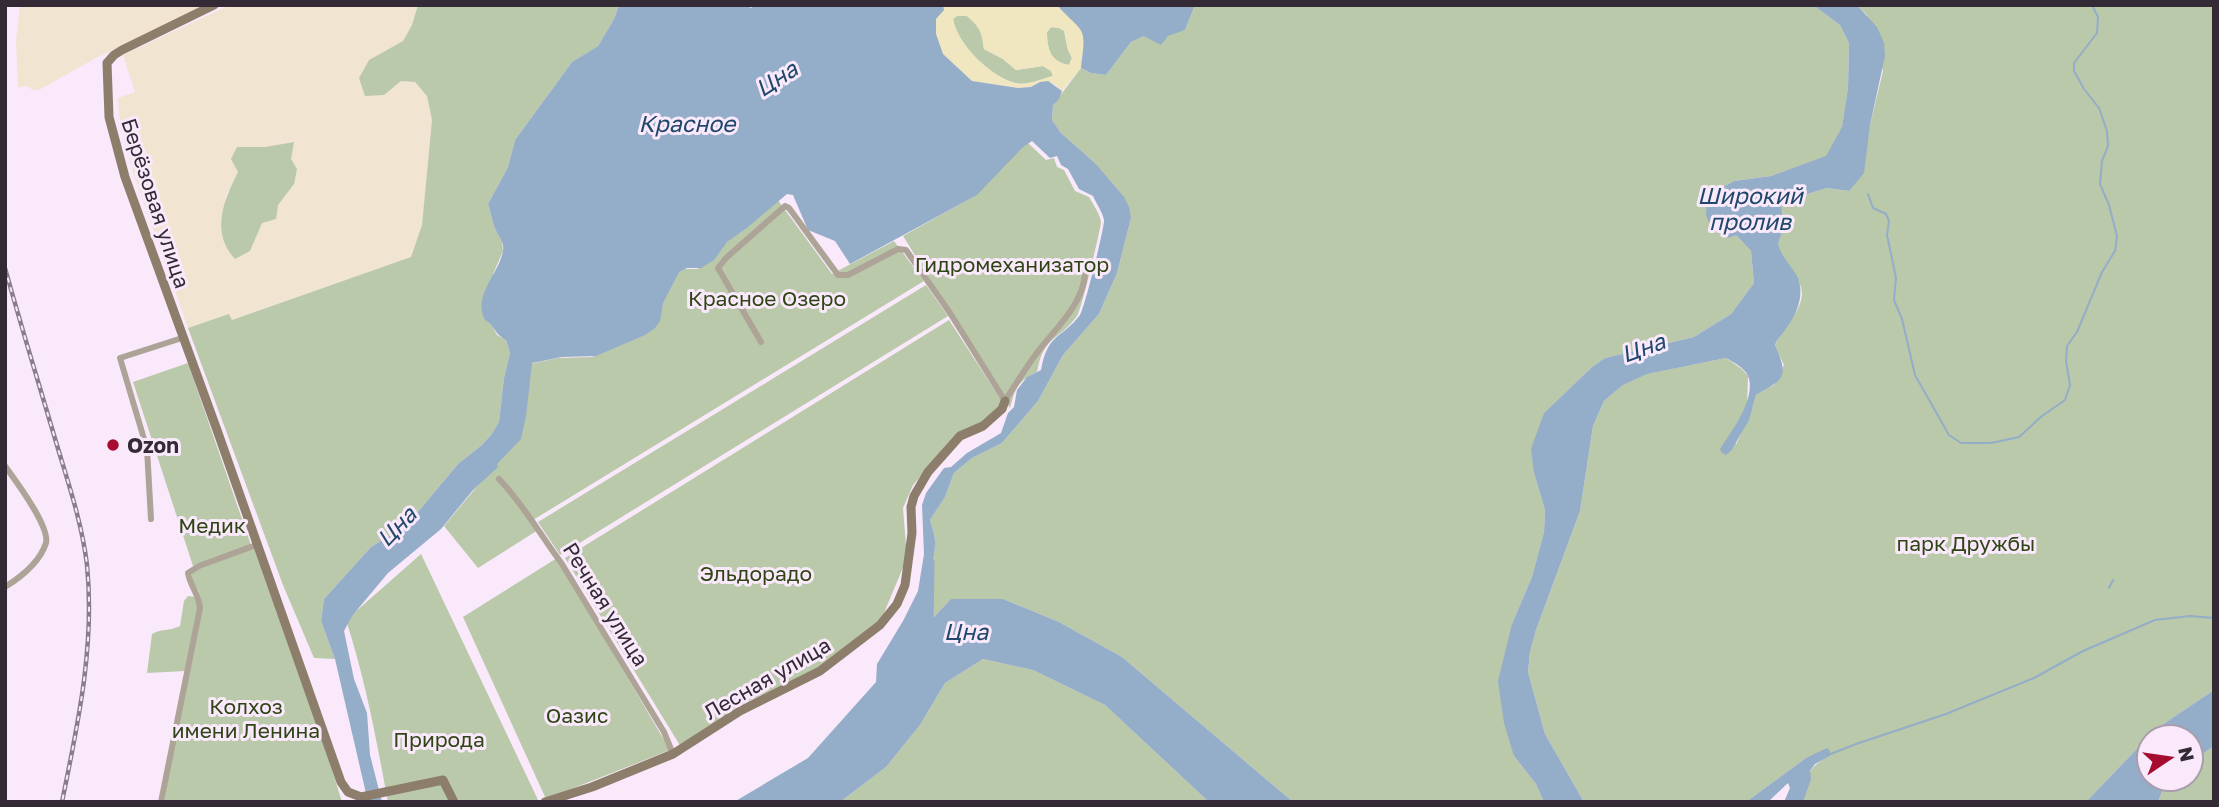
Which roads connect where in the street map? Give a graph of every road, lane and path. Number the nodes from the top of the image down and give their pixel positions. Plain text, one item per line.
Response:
1 (214, 5) edge
2 (1085, 274) dead end
3 (183, 338) junction
4 (761, 342) dead end
5 (1005, 401) junction
6 (5, 466) edge
7 (499, 479) dead end
8 (151, 519) dead end
9 (256, 545) junction
10 (5, 587) edge
11 (673, 754) junction
12 (161, 802) edge
13 (454, 802) edge
14 (544, 802) edge

1 - 3 street, Берёзовая улица
2 - 5 street, Лесная улица
3 - 8 street
3 - 9 street, Берёзовая улица
4 - 5 street
5 - 11 street, Лесная улица
6 - 10 street
7 - 11 street, Речная улица
9 - 12 street
9 - 13 street, Берёзовая улица
11 - 14 street, Лесная улица

